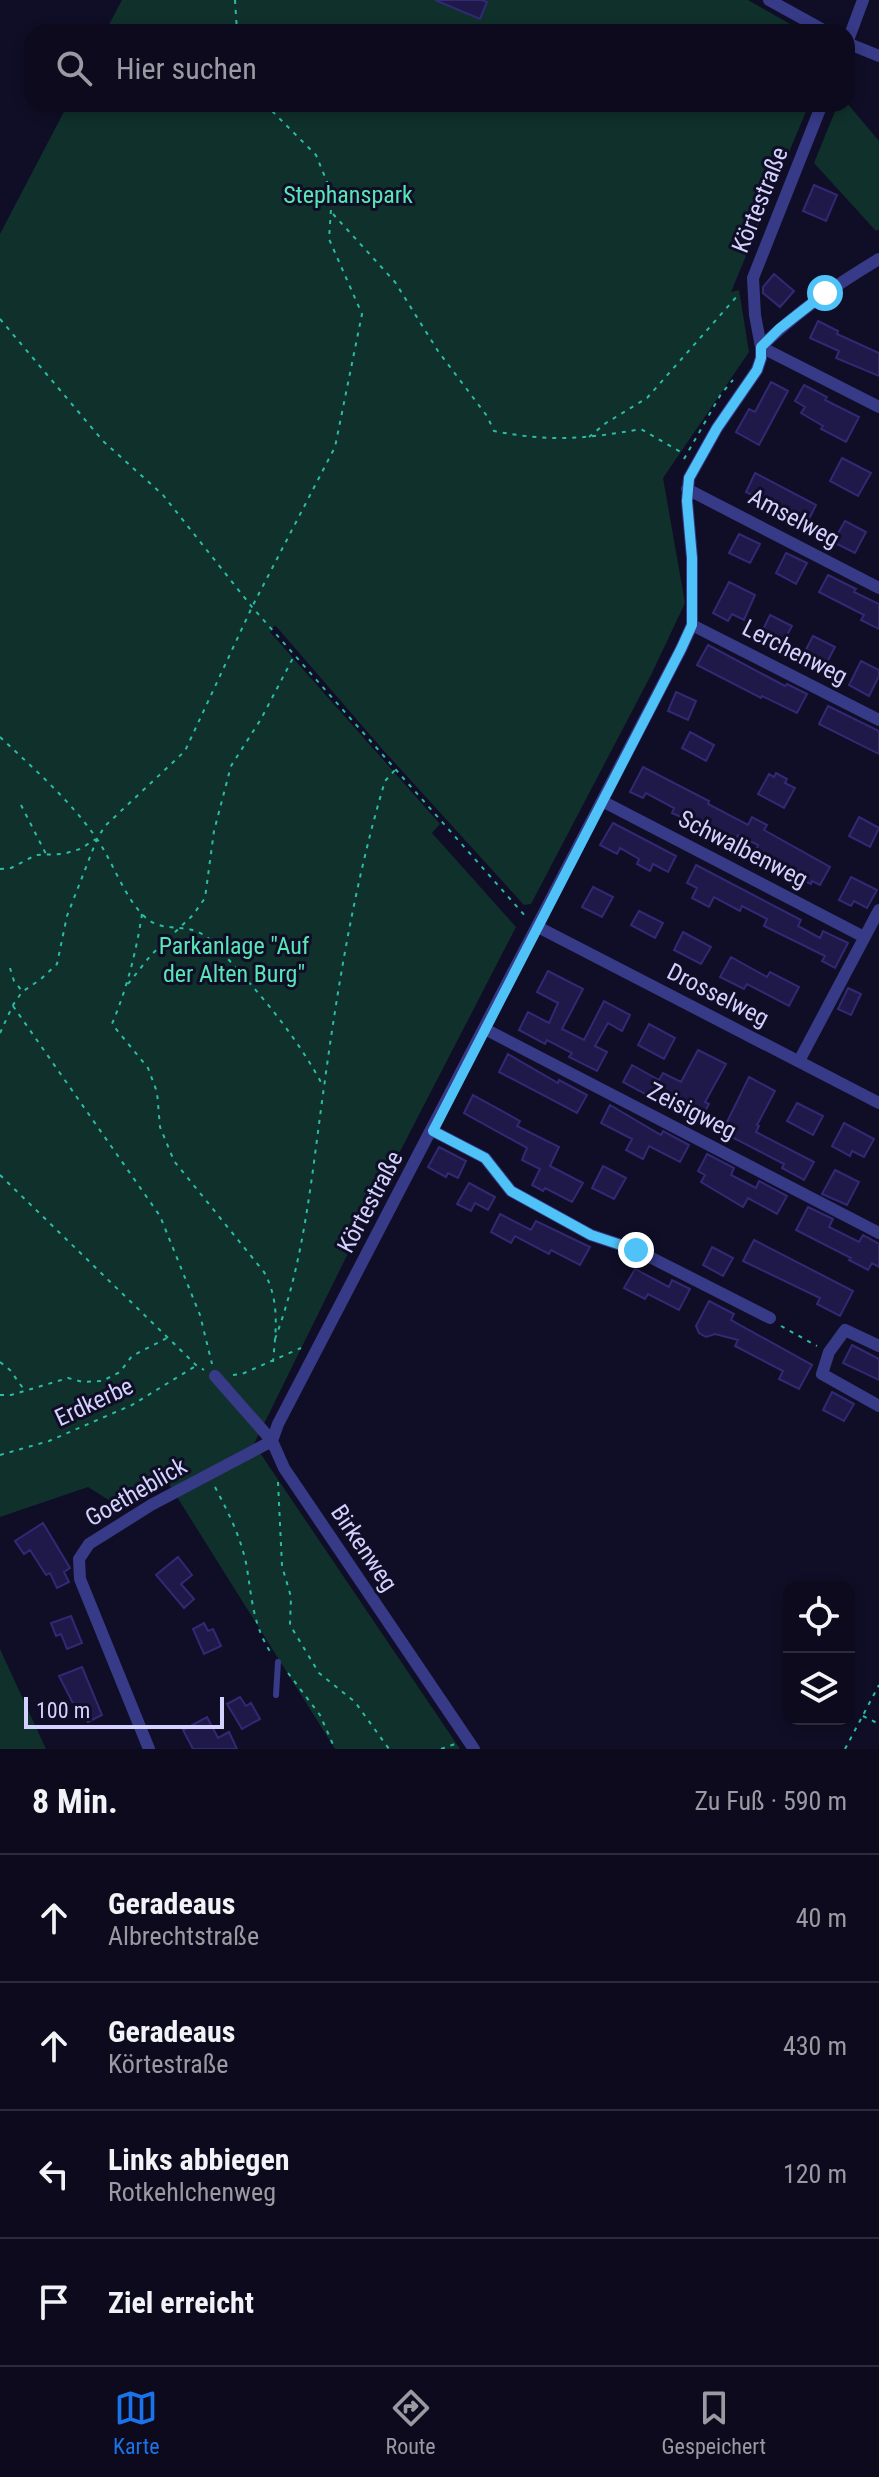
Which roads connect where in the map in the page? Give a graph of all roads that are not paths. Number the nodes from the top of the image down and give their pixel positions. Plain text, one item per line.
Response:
1 (769, 0) edge
2 (863, 0) edge
3 (812, 24) edge
4 (854, 24) edge
5 (855, 46) edge
6 (879, 56) edge
7 (819, 112) edge
8 (878, 261) edge
9 (761, 347) junction
10 (879, 407) edge
11 (687, 489) junction
12 (879, 588) edge
13 (692, 625) junction
14 (879, 720) edge
15 (602, 801) junction
16 (879, 910) edge
17 (538, 927) junction
18 (872, 930) edge
19 (485, 1029) junction
20 (799, 1061) junction
21 (879, 1103) edge
22 (433, 1131) junction
23 (879, 1233) edge
24 (770, 1318) road end
25 (879, 1346) edge
26 (215, 1376) road end
27 (879, 1406) edge
28 (272, 1441) junction
29 (278, 1662) road end
30 (276, 1695) dead end
31 (149, 1749) edge
32 (474, 1749) edge

1 - 3 street
2 - 4 street
5 - 6 street
7 - 9 street, Körtestraße
8 - 9 street
9 - 10 street
9 - 11 street, Körtestraße
11 - 12 street, Amselweg
11 - 13 street, Körtestraße
13 - 14 street, Lerchenweg
13 - 15 street, Körtestraße
15 - 17 street, Körtestraße
15 - 18 street, Schwalbenweg
16 - 18 street
17 - 19 street, Körtestraße
17 - 20 street, Drosselweg
18 - 20 street
19 - 22 street, Körtestraße
19 - 23 street, Zeisigweg
20 - 21 street, Drosselweg
22 - 24 street
22 - 28 street, Körtestraße
25 - 27 street
26 - 28 street, Birkenweg
28 - 31 street, Goetheblick
28 - 32 street, Birkenweg
29 - 30 lane

